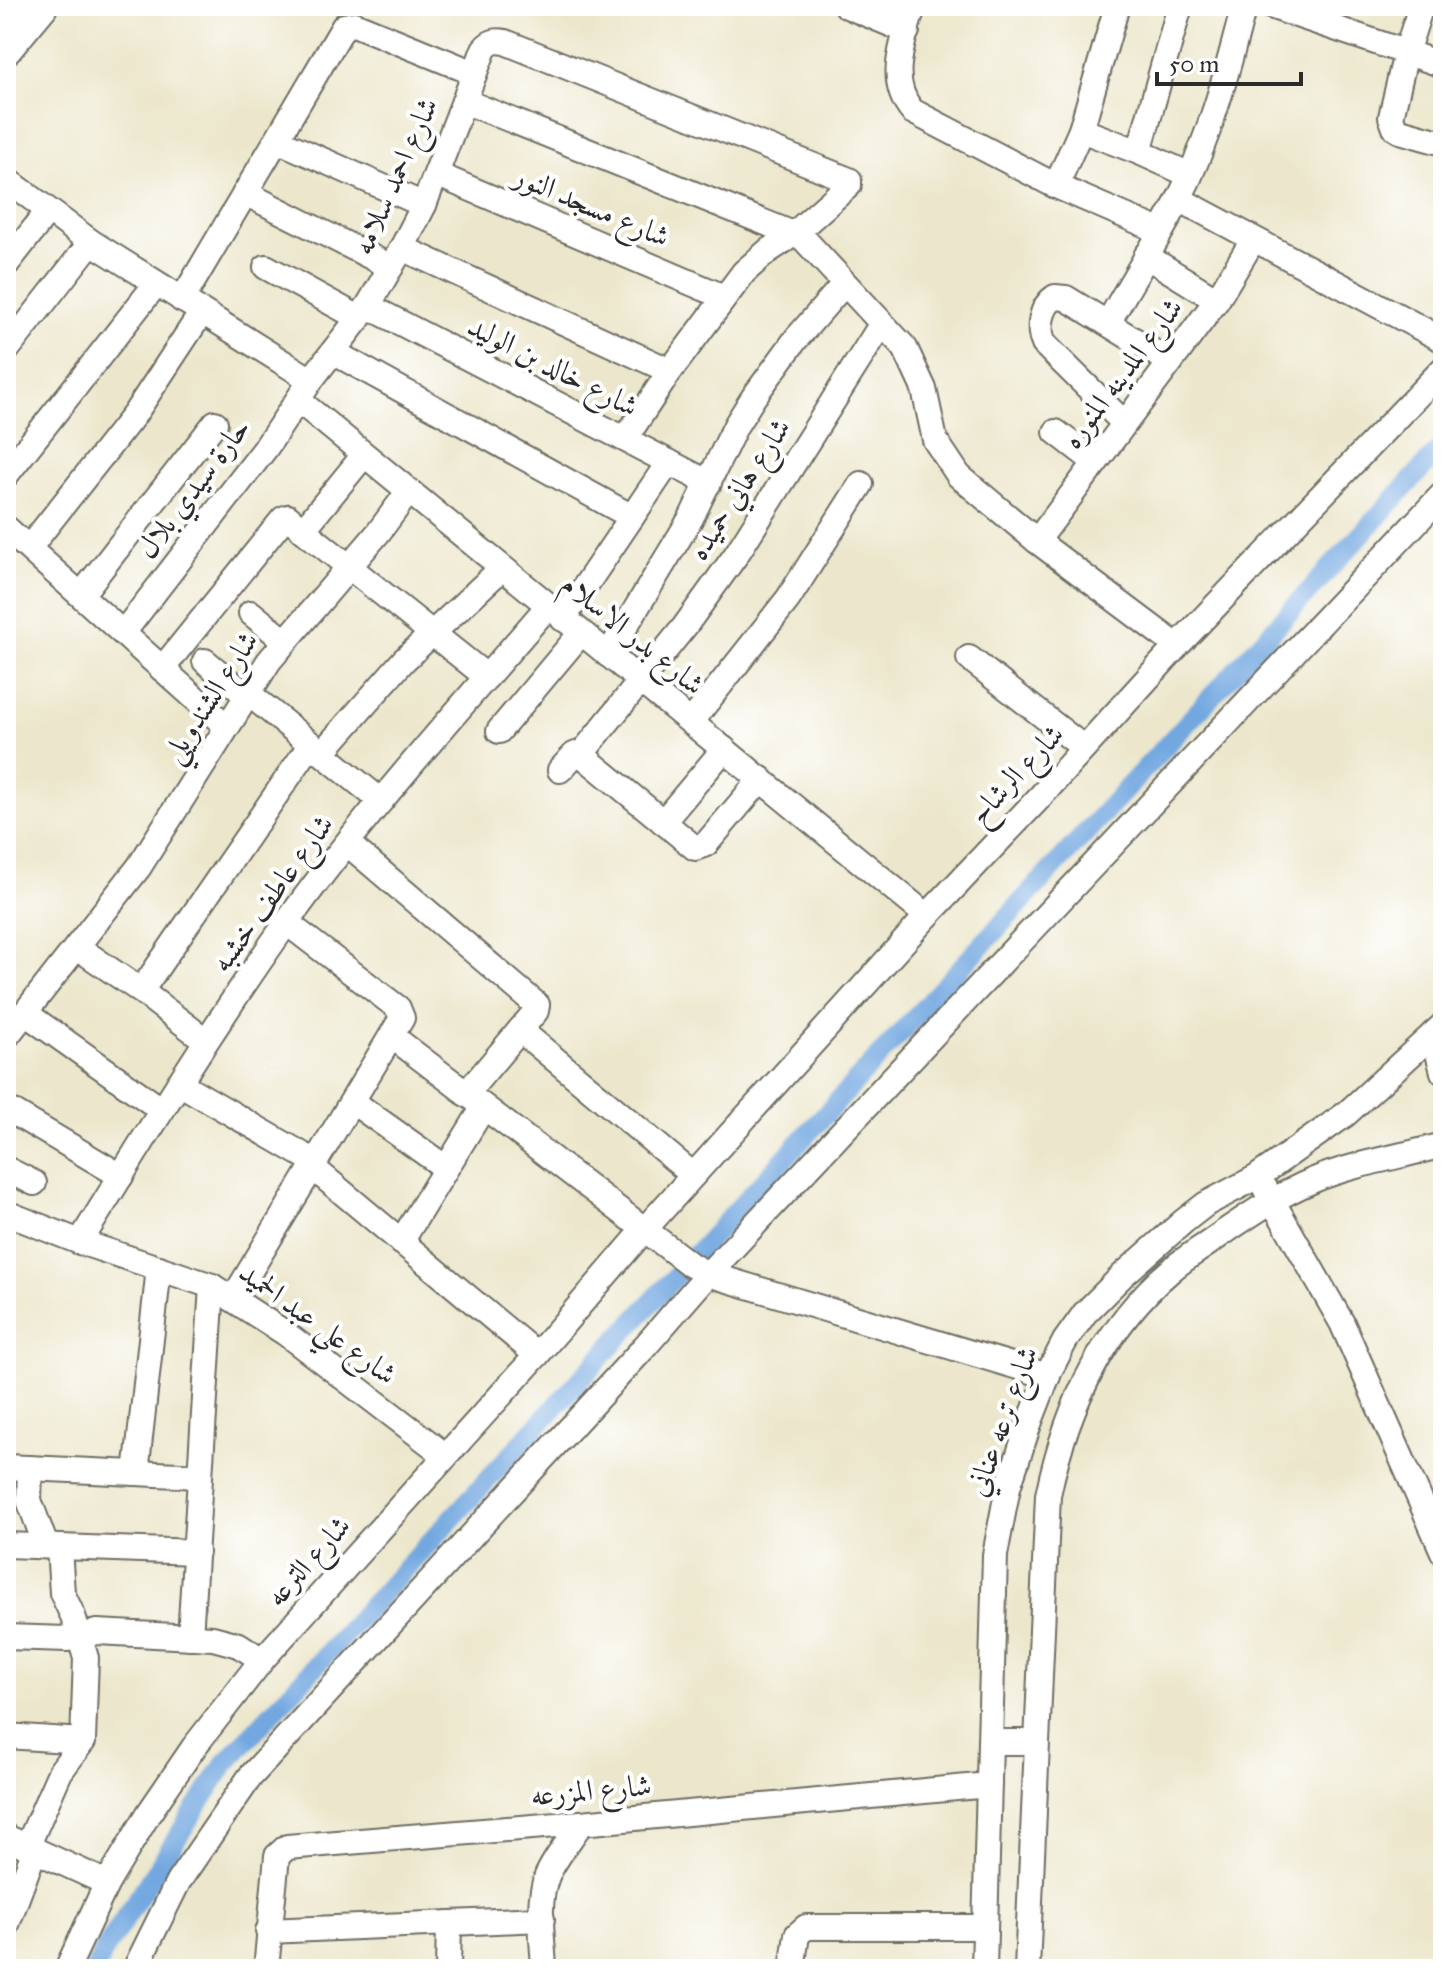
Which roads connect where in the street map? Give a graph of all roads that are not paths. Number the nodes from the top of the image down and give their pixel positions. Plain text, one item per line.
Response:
1 (41, 6) edge
2 (913, 6) edge
3 (1117, 6) edge
4 (1180, 6) edge
5 (1244, 6) edge
6 (1270, 6) edge
7 (1421, 6) edge
8 (850, 7) edge
9 (907, 31) junction
10 (6, 48) edge
11 (1406, 53) junction
12 (1443, 65) edge
13 (474, 73) junction
14 (464, 101) junction
15 (1081, 130) junction
16 (277, 140) junction
17 (1443, 143) edge
18 (1139, 152) junction
19 (436, 174) junction
20 (1190, 175) junction
21 (6, 179) edge
22 (1056, 186) junction
23 (245, 193) junction
24 (1179, 199) junction
25 (424, 205) junction
26 (48, 211) junction
27 (1160, 231) junction
28 (794, 234) junction
29 (1253, 240) junction
30 (91, 242) junction
31 (1146, 256) junction
32 (397, 258) junction
33 (6, 265) edge
34 (266, 267) dead end
35 (156, 284) junction
36 (844, 284) junction
37 (724, 297) junction
38 (1217, 300) junction
39 (192, 306) junction
40 (363, 312) junction
41 (1108, 323) junction
42 (881, 325) junction
43 (1443, 340) edge
44 (6, 351) edge
45 (333, 352) junction
46 (1170, 362) junction
47 (1443, 369) edge
48 (670, 371) junction
49 (304, 390) junction
50 (215, 423) dead end
51 (1124, 423) junction
52 (1056, 432) dead end
53 (625, 439) junction
54 (364, 455) junction
55 (669, 462) junction
56 (1095, 462) junction
57 (6, 475) edge
58 (709, 483) junction
59 (861, 484) dead end
60 (409, 491) junction
61 (1443, 494) edge
62 (632, 517) junction
63 (6, 528) edge
64 (303, 530) junction
65 (1037, 541) junction
66 (29, 548) junction
67 (348, 566) junction
68 (502, 568) junction
69 (81, 595) junction
70 (251, 613) dead end
71 (564, 619) junction
72 (123, 633) junction
73 (433, 634) junction
74 (285, 641) junction
75 (1177, 646) junction
76 (608, 655) junction
77 (969, 658) dead end
78 (205, 661) dead end
79 (162, 669) junction
80 (487, 677) junction
81 (641, 681) junction
82 (247, 694) junction
83 (691, 722) junction
84 (226, 726) junction
85 (499, 731) dead end
86 (1084, 748) junction
87 (316, 749) junction
88 (724, 749) junction
89 (584, 751) junction
90 (560, 770) dead end
91 (761, 779) junction
92 (381, 801) junction
93 (663, 822) junction
94 (348, 844) junction
95 (927, 916) junction
96 (287, 923) junction
97 (77, 947) junction
98 (141, 991) junction
99 (25, 1013) junction
100 (1438, 1029) edge
101 (520, 1030) junction
102 (6, 1037) edge
103 (393, 1037) junction
104 (205, 1040) junction
105 (1443, 1072) edge
106 (179, 1083) junction
107 (466, 1094) junction
108 (353, 1102) junction
109 (6, 1108) edge
110 (162, 1110) junction
111 (477, 1118) dead end
112 (1443, 1145) edge
113 (313, 1165) junction
114 (446, 1168) junction
115 (6, 1169) edge
116 (693, 1175) junction
117 (121, 1176) junction
118 (1257, 1177) junction
119 (34, 1183) dead end
120 (1272, 1199) junction
121 (6, 1213) edge
122 (644, 1230) junction
123 (80, 1242) junction
124 (401, 1242) junction
125 (159, 1268) junction
126 (700, 1269) junction
127 (212, 1286) junction
128 (233, 1299) junction
129 (537, 1355) junction
130 (1048, 1376) junction
131 (446, 1456) junction
132 (18, 1467) edge
133 (136, 1473) junction
134 (200, 1476) junction
135 (6, 1545) edge
136 (52, 1547) junction
137 (196, 1552) junction
138 (1443, 1552) edge
139 (80, 1636) junction
140 (6, 1637) edge
141 (190, 1637) junction
142 (262, 1660) junction
143 (6, 1736) edge
144 (83, 1741) junction
145 (990, 1742) junction
146 (1036, 1742) junction
147 (989, 1785) junction
148 (581, 1823) junction
149 (23, 1844) edge
150 (107, 1883) junction
151 (542, 1919) junction
152 (449, 1923) junction
153 (6, 1927) edge
154 (985, 1927) junction
155 (268, 1931) junction
156 (67, 1969) edge
157 (135, 1969) edge
158 (266, 1969) edge
159 (448, 1969) edge
160 (544, 1969) edge
161 (792, 1969) edge
162 (984, 1969) edge
163 (1027, 1969) edge

1 - 10 main road
2 - 9 street
3 - 15 street
4 - 18 street
5 - 20 street
6 - 11 street
7 - 11 street
8 - 9 street
9 - 22 street
11 - 12 street
11 - 17 street
13 - 14 street, شارع احمد سلامه
13 - 16 street
13 - 28 street, شارع احمد سلامه
14 - 19 street, شارع احمد سلامه
14 - 28 street
15 - 18 street
15 - 22 street
16 - 23 street
16 - 25 street
18 - 20 street
19 - 25 street, شارع احمد سلامه
19 - 37 street, شارع مسجد النور
20 - 24 street
21 - 26 street, شارع بدر الاسلام
22 - 27 street
23 - 32 street
23 - 39 street
24 - 27 street
24 - 29 street
25 - 32 street, شارع احمد سلامه
26 - 30 street, شارع بدر الاسلام
26 - 33 street
27 - 31 street
28 - 36 street
28 - 37 street
29 - 38 street, شارع المدينه المنوره
29 - 43 street
30 - 35 street, شارع بدر الاسلام
30 - 44 street
31 - 38 street
31 - 41 street
32 - 40 street, شارع احمد سلامه
32 - 48 street
34 - 40 street, شارع خالد بن الوليد
35 - 39 street, شارع بدر الاسلام
35 - 57 street
36 - 42 street
36 - 58 street
37 - 48 street
38 - 46 street, شارع المدينه المنوره
39 - 49 street, شارع بدر الاسلام
39 - 66 street
40 - 45 street, شارع احمد سلامه
40 - 53 street, شارع خالد بن الوليد
41 - 46 street
41 - 51 street
42 - 65 street
42 - 81 street, شارع هاني حميده
45 - 49 street, شارع احمد سلامه
45 - 62 street
46 - 51 street, شارع المدينه المنوره
47 - 75 street, شارع الرشاح
48 - 53 street
49 - 54 street, شارع بدر الاسلام
49 - 72 street, حارة سيدي بلال
50 - 69 street
51 - 56 street, شارع المدينه المنوره
52 - 56 street
53 - 55 street, شارع خالد بن الوليد
54 - 60 street, شارع بدر الاسلام
54 - 64 street
55 - 58 street, شارع خالد بن الوليد
55 - 62 street
56 - 65 street, شارع المدينه المنوره
58 - 76 street
59 - 83 street
60 - 67 street, شارع الشندويلي
60 - 68 street, شارع بدر الاسلام
61 - 126 street
62 - 71 street
63 - 66 street
64 - 67 street
64 - 79 street
65 - 75 street
66 - 69 street
67 - 73 street
67 - 74 street, شارع الشندويلي
68 - 71 street, شارع بدر الاسلام
68 - 73 street
69 - 72 street
70 - 74 street
71 - 76 street, شارع بدر الاسلام
71 - 80 street, شارع عاطف خشبه
71 - 85 street
72 - 79 street
73 - 80 street
73 - 87 street
74 - 82 street, شارع الشندويلي
75 - 86 street, شارع الرشاح
76 - 81 street, شارع بدر الاسلام
77 - 86 street
78 - 82 street
79 - 84 street
80 - 92 street, شارع عاطف خشبه
81 - 83 street, شارع بدر الاسلام
81 - 89 street, شارع هاني حميده
82 - 84 street, شارع الشندويلي
82 - 87 street
83 - 88 street, شارع بدر الاسلام
84 - 97 street, شارع الشندويلي
86 - 95 street, شارع الرشاح
87 - 92 street
87 - 98 street
88 - 91 street, شارع بدر الاسلام
88 - 93 street
89 - 90 street, شارع هاني حميده
89 - 93 street
91 - 93 street
91 - 95 street, شارع بدر الاسلام
92 - 94 street, شارع عاطف خشبه
94 - 96 street, شارع عاطف خشبه
94 - 101 street
95 - 116 street, شارع الرشاح
96 - 103 street
96 - 104 street, شارع عاطف خشبه
97 - 98 street
97 - 99 street, شارع الشندويلي
98 - 104 street
99 - 102 street, شارع الشندويلي
99 - 110 street
100 - 105 street
100 - 118 street, شارع ترعه عناني
101 - 107 street
101 - 116 street
103 - 107 street
103 - 108 street
104 - 106 street, شارع عاطف خشبه
106 - 110 street, شارع عاطف خشبه
106 - 113 street
107 - 122 street
108 - 113 street
108 - 114 street
109 - 117 street
110 - 117 street, شارع عاطف خشبه
111 - 114 street
112 - 120 street, شارع ترعه عناني
113 - 124 street
113 - 128 street
114 - 124 street
115 - 119 street
116 - 122 street, شارع الرشاح
117 - 123 street, شارع عاطف خشبه
118 - 120 street
118 - 130 street, شارع ترعه عناني
120 - 138 street
120 - 146 street, شارع ترعه عناني
121 - 123 street, شارع علي عبد الحميد
122 - 126 street
122 - 129 street, شارع الترعه
123 - 125 street, شارع علي عبد الحميد
124 - 129 street
125 - 127 street, شارع علي عبد الحميد
125 - 133 street
126 - 130 street
126 - 157 street
127 - 128 street, شارع علي عبد الحميد
127 - 134 street
128 - 131 street, شارع علي عبد الحميد
129 - 131 street, شارع الترعه
130 - 145 street, شارع ترعه عناني
131 - 142 street, شارع الترعه
132 - 133 street
132 - 136 street
133 - 134 street
134 - 137 street
135 - 136 street
136 - 137 street
136 - 139 street
137 - 141 street
139 - 140 street
139 - 141 street
139 - 144 street
141 - 142 street
142 - 150 street, شارع الترعه
143 - 144 street
144 - 149 street
145 - 146 street
145 - 147 street, شارع ترعه عناني
146 - 163 street, شارع ترعه عناني
147 - 148 street, شارع المزرعه
147 - 154 street, شارع ترعه عناني
148 - 151 street
148 - 155 street, شارع المزرعه
149 - 150 street
149 - 153 street
150 - 156 street, شارع الترعه
151 - 152 street
151 - 160 street
152 - 155 street
152 - 159 street
154 - 161 street
154 - 162 street, شارع ترعه عناني
155 - 158 street, شارع المزرعه

